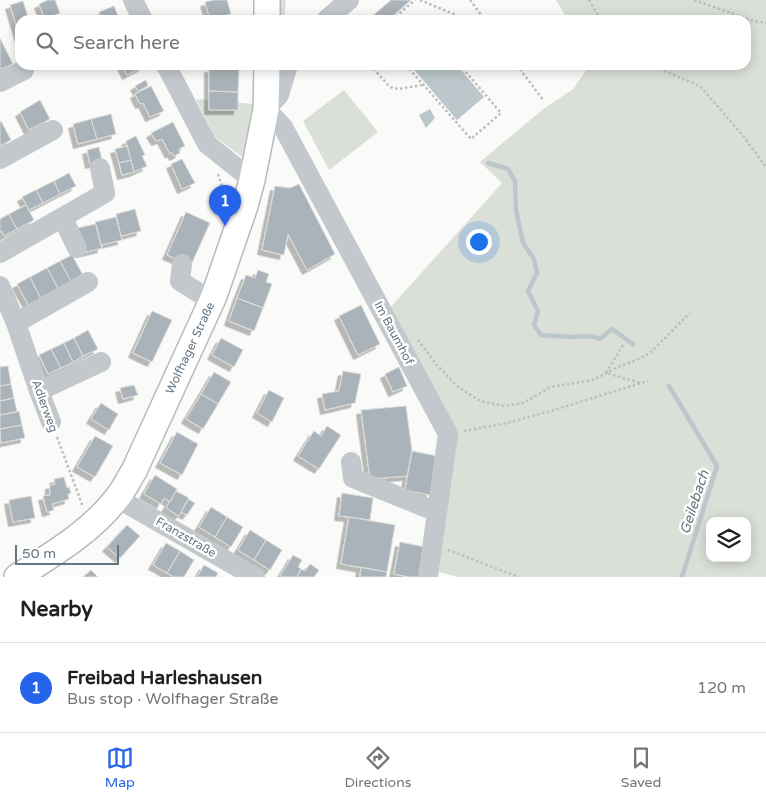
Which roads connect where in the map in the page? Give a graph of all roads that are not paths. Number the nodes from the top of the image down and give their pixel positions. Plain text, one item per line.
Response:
1 (133, 0) edge
2 (267, 0) edge
3 (349, 0) edge
4 (140, 15) edge
5 (267, 15) edge
6 (332, 15) edge
7 (24, 70) dead end
8 (169, 70) edge
9 (267, 70) edge
10 (286, 70) edge
11 (0, 82) edge
12 (266, 109) junction
13 (53, 130) dead end
14 (0, 159) edge
15 (100, 168) dead end
16 (252, 180) junction
17 (63, 218) junction
18 (77, 248) dead end
19 (0, 252) edge
20 (182, 264) dead end
21 (88, 282) dead end
22 (0, 286) edge
23 (214, 296) junction
24 (16, 323) junction
25 (101, 362) dead end
26 (39, 391) junction
27 (51, 422) road end
28 (351, 462) dead end
29 (118, 498) junction
30 (437, 512) junction
31 (17, 577) edge
32 (255, 577) edge
33 (428, 577) edge

1 - 4 street
2 - 5 main road
3 - 6 street
7 - 11 street
8 - 16 street
9 - 12 main road, Wolfhager Straße
10 - 12 street
12 - 16 main road, Wolfhager Straße
12 - 30 street, Im Baumhof
13 - 14 street
15 - 17 street
16 - 23 main road, Wolfhager Straße
17 - 18 street
17 - 19 street
20 - 23 street
21 - 24 street
22 - 24 street, Adlerweg
23 - 29 main road, Wolfhager Straße
24 - 26 street, Adlerweg
25 - 26 street
26 - 27 street, Adlerweg
28 - 30 street
29 - 31 main road, Wolfhager Straße
29 - 32 street, Franzstraße
30 - 33 street

